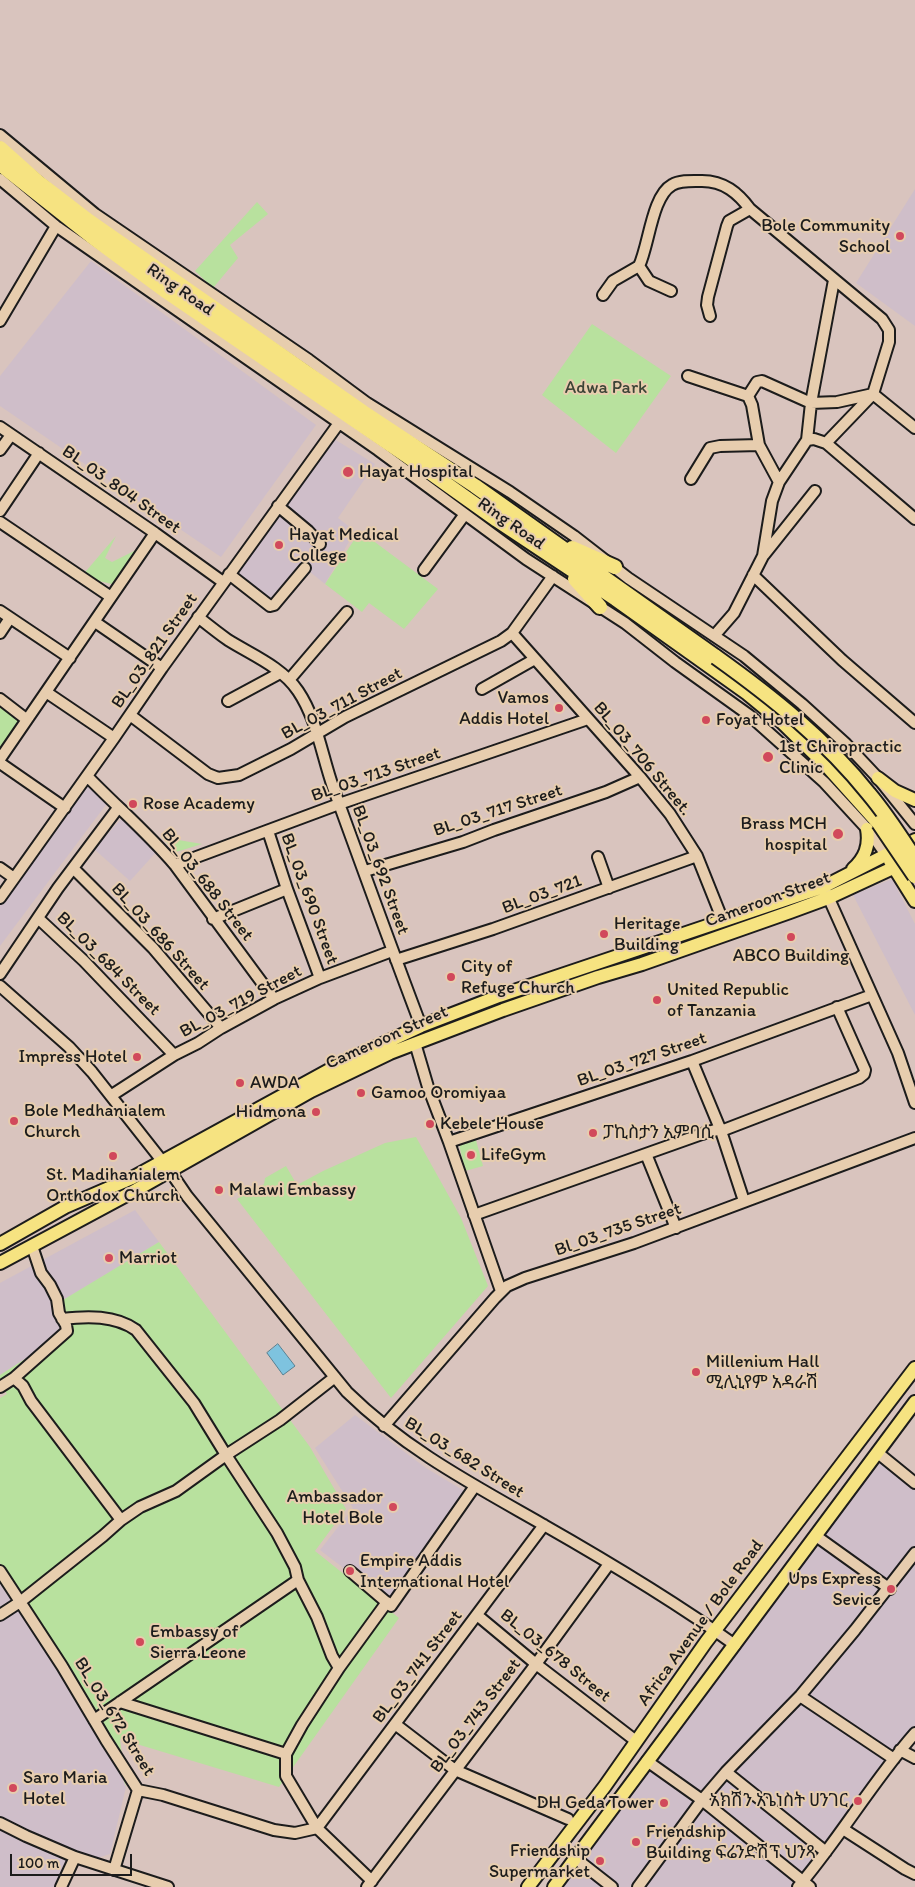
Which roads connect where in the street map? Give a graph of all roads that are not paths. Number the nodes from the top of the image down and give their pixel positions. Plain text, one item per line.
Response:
1 (0, 135) edge
2 (0, 148) edge
3 (0, 164) edge
4 (0, 179) edge
5 (750, 209) junction
6 (56, 226) junction
7 (639, 266) junction
8 (834, 280) junction
9 (671, 291) dead end
10 (603, 296) dead end
11 (710, 316) dead end
12 (0, 321) edge
13 (688, 376) dead end
14 (873, 394) junction
15 (748, 396) junction
16 (811, 403) junction
17 (339, 423) junction
18 (0, 427) edge
19 (915, 428) edge
20 (11, 435) junction
21 (807, 440) junction
22 (826, 444) junction
23 (759, 445) junction
24 (0, 450) edge
25 (39, 453) junction
26 (691, 479) dead end
27 (780, 482) junction
28 (815, 491) dead end
29 (278, 506) junction
30 (0, 511) edge
31 (464, 514) junction
32 (915, 519) edge
33 (0, 522) edge
34 (155, 533) junction
35 (548, 538) junction
36 (320, 544) dead end
37 (763, 556) junction
38 (553, 557) junction
39 (615, 567) junction
40 (305, 568) dead end
41 (424, 570) dead end
42 (754, 575) junction
43 (553, 576) junction
44 (226, 578) junction
45 (618, 595) junction
46 (111, 597) junction
47 (600, 607) junction
48 (0, 611) edge
49 (347, 612) dead end
50 (10, 618) junction
51 (198, 618) junction
52 (94, 622) junction
53 (0, 633) edge
54 (512, 634) junction
55 (714, 636) junction
56 (70, 658) junction
57 (535, 659) junction
58 (162, 668) junction
59 (285, 677) junction
60 (482, 689) dead end
61 (46, 692) junction
62 (0, 699) edge
63 (228, 701) dead end
64 (130, 715) junction
65 (26, 719) junction
66 (588, 719) junction
67 (915, 723) edge
68 (317, 733) junction
69 (114, 738) junction
70 (0, 759) edge
71 (0, 763) edge
72 (87, 776) junction
73 (640, 778) junction
74 (878, 778) junction
75 (915, 800) edge
76 (339, 804) junction
77 (65, 808) junction
78 (118, 808) junction
79 (915, 824) edge
80 (867, 829) junction
81 (268, 831) junction
82 (915, 840) edge
83 (886, 855) junction
84 (697, 856) junction
85 (598, 857) dead end
86 (915, 857) edge
87 (175, 865) junction
88 (895, 867) junction
89 (0, 868) edge
90 (74, 869) junction
91 (365, 871) junction
92 (915, 876) edge
93 (14, 878) junction
94 (841, 878) junction
95 (609, 888) junction
96 (286, 889) junction
97 (825, 892) junction
98 (0, 898) edge
99 (786, 899) junction
100 (915, 901) edge
101 (790, 912) junction
102 (39, 919) junction
103 (213, 919) junction
104 (723, 922) junction
105 (394, 956) junction
106 (0, 974) edge
107 (320, 978) junction
108 (0, 986) edge
109 (872, 995) junction
110 (499, 996) junction
111 (274, 999) junction
112 (837, 1007) junction
113 (503, 1010) junction
114 (421, 1026) junction
115 (221, 1028) junction
116 (415, 1043) junction
117 (174, 1055) junction
118 (692, 1061) junction
119 (112, 1095) junction
120 (915, 1103) edge
121 (721, 1130) junction
122 (915, 1138) edge
123 (449, 1142) junction
124 (646, 1154) junction
125 (165, 1166) junction
126 (744, 1201) junction
127 (474, 1215) junction
128 (676, 1228) junction
129 (0, 1244) edge
130 (32, 1246) junction
131 (0, 1263) edge
132 (501, 1291) junction
133 (62, 1320) junction
134 (915, 1368) edge
135 (14, 1378) junction
136 (335, 1378) junction
137 (0, 1387) edge
138 (915, 1402) edge
139 (384, 1426) junction
140 (878, 1453) junction
141 (226, 1455) junction
142 (915, 1483) edge
143 (475, 1486) junction
144 (121, 1520) junction
145 (544, 1525) junction
146 (816, 1536) junction
147 (915, 1556) edge
148 (609, 1564) junction
149 (0, 1571) edge
150 (350, 1571) dead end
151 (298, 1580) junction
152 (20, 1602) junction
153 (387, 1602) junction
154 (0, 1614) edge
155 (477, 1614) junction
156 (716, 1630) junction
157 (736, 1644) junction
158 (536, 1664) junction
159 (339, 1668) junction
160 (800, 1696) junction
161 (120, 1702) junction
162 (94, 1720) junction
163 (395, 1724) junction
164 (915, 1733) edge
165 (636, 1741) junction
166 (900, 1750) junction
167 (286, 1754) junction
168 (915, 1758) edge
169 (894, 1759) junction
170 (648, 1761) junction
171 (455, 1770) junction
172 (726, 1772) junction
173 (138, 1790) junction
174 (702, 1800) junction
175 (568, 1820) dead end
176 (0, 1822) edge
177 (317, 1828) junction
178 (843, 1829) junction
179 (826, 1852) junction
180 (75, 1857) junction
181 (575, 1858) junction
182 (114, 1870) junction
183 (915, 1874) edge
184 (135, 1882) edge
185 (369, 1884) edge
186 (803, 1885) edge
187 (61, 1887) edge
188 (168, 1887) edge
189 (528, 1887) edge
190 (554, 1887) edge
191 (612, 1887) edge
192 (638, 1887) edge

1 - 39 street, Ring Road
2 - 35 highway, Ring Road
3 - 38 highway, Ring Road
4 - 6 street, Ring Road
5 - 7 street
5 - 8 street
5 - 11 street
6 - 12 street
6 - 17 street, Ring Road
7 - 9 street
7 - 10 street
8 - 14 street
8 - 16 street
13 - 15 street
14 - 16 street
14 - 19 street
14 - 22 street
15 - 16 street
15 - 23 street
16 - 21 street
17 - 29 street, BL_03_821 Street
17 - 31 street, Ring Road
18 - 20 street, BL_03_804 Street
20 - 24 street
20 - 25 street, BL_03_804 Street
21 - 22 street
21 - 27 street
22 - 32 street
23 - 26 street
23 - 27 street
25 - 30 street
25 - 34 street, BL_03_804 Street
27 - 37 street
28 - 37 street
29 - 36 street
29 - 44 street, BL_03_821 Street
31 - 41 street
31 - 43 street, Ring Road
33 - 46 street
34 - 44 street, BL_03_804 Street
34 - 46 street
35 - 39 highway
35 - 45 highway, Ring Road
37 - 42 street
38 - 45 highway, Ring Road
38 - 47 highway
39 - 55 street, Ring Road
40 - 44 street, BL_03_804 Street
42 - 55 street
42 - 67 street
43 - 47 street, Ring Road
43 - 54 street, BL_03_711 Street
44 - 51 street, BL_03_821 Street
45 - 86 highway, Ring Road, bridge
45 - 92 highway, Ring Road, bridge
46 - 52 street
47 - 80 street, Ring Road
48 - 50 street
49 - 59 street
50 - 53 street
50 - 56 street
51 - 58 street, BL_03_821 Street
51 - 59 street, BL_03_692 Street
52 - 56 street
52 - 58 street
54 - 57 street, BL_03_706 Street.
54 - 68 street, BL_03_711 Street
55 - 74 street, Ring Road
56 - 61 street
57 - 60 street
57 - 66 street, BL_03_706 Street.
58 - 64 street, BL_03_821 Street
59 - 63 street
59 - 68 street, BL_03_692 Street
61 - 65 street
61 - 69 street
62 - 65 street
64 - 68 street, BL_03_711 Street
64 - 69 street, BL_03_821 Street
65 - 70 street
66 - 73 street, BL_03_706 Street.
66 - 76 street, BL_03_713 Street
68 - 76 street, BL_03_692 Street
69 - 72 street, BL_03_821 Street
71 - 77 street
72 - 77 street, BL_03_821 Street
72 - 78 street, BL_03_688 Street
73 - 84 street, BL_03_706 Street.
73 - 91 street, BL_03_717 Street
74 - 75 main road
74 - 79 street, Ring Road
76 - 81 street, BL_03_713 Street
76 - 91 street, BL_03_692 Street
77 - 93 street, BL_03_821 Street
78 - 87 street, BL_03_688 Street
78 - 90 street
80 - 83 street, Ring Road
80 - 94 main road
81 - 87 street, BL_03_713 Street
81 - 96 street, BL_03_690 Street
82 - 83 main road, Cameroon Street
83 - 88 main road, Ring Road
83 - 94 main road, Cameroon Street
84 - 95 street, BL_03_721
84 - 104 street, BL_03_706 Street.
85 - 95 street
86 - 88 main road, Cameroon Street
87 - 103 street, BL_03_688 Street
88 - 97 main road, Cameroon Street
88 - 100 main road, Ring Road
89 - 93 street
90 - 102 street
90 - 115 street, BL_03_686 Street
91 - 105 street, BL_03_692 Street
93 - 98 street, BL_03_821 Street
94 - 97 main road, Cameroon Street
95 - 105 street, BL_03_721
96 - 103 street
96 - 107 street, BL_03_690 Street
97 - 99 main road, Cameroon Street
97 - 101 main road, Cameroon Street
97 - 109 street
99 - 101 main road
99 - 104 main road, Cameroon Street
101 - 113 main road, Cameroon Street
102 - 106 street
102 - 117 street, BL_03_684 Street
103 - 111 street, BL_03_688 Street
104 - 110 main road, Cameroon Street
105 - 107 street, BL_03_719 Street
105 - 114 street, BL_03_692 Street
107 - 111 street, BL_03_719 Street
108 - 119 street, BL_03_682 Street
109 - 112 street, BL_03_727 Street
109 - 120 street
110 - 113 main road
110 - 114 main road, Cameroon Street
111 - 115 street, BL_03_719 Street
112 - 118 street, BL_03_727 Street
112 - 121 street
113 - 116 main road, Cameroon Street
114 - 125 main road, Cameroon Street
115 - 117 street, BL_03_719 Street
116 - 123 street
116 - 125 main road, Cameroon Street
117 - 119 street, BL_03_719 Street
118 - 121 street
118 - 123 street, BL_03_727 Street
119 - 125 street, BL_03_682 Street
121 - 124 street
121 - 126 street
122 - 126 street, Bl_03_735 Street
123 - 127 street
124 - 127 street
124 - 128 street
125 - 129 main road, Cameroon Street
125 - 130 main road, Cameroon Street
125 - 136 street, BL_03_682 Street
126 - 128 street, Bl_03_735 Street
127 - 132 street
128 - 132 street, Bl_03_735 Street
130 - 131 main road, Cameroon Street
130 - 133 street
132 - 139 street, Bl_03_735 Street
133 - 135 street
133 - 141 street
134 - 156 main road, Africa Avenue / Bole Road
135 - 137 street
135 - 144 street
136 - 139 street, BL_03_682 Street
136 - 141 street
138 - 140 main road
139 - 143 street, BL_03_682 Street
140 - 142 street
140 - 146 main road
141 - 144 street
141 - 151 street
143 - 145 street, BL_03_682 Street
143 - 153 street
144 - 152 street
145 - 148 street, BL_03_682 Street
145 - 155 street, BL_03_741 Street
146 - 147 street
146 - 157 main road
147 - 160 street
148 - 156 street, BL_03_682 Street
148 - 158 street, BL_03_743 Street
149 - 152 street, BL_03_672 Street
150 - 153 street
151 - 159 street
151 - 161 street
152 - 154 street
152 - 162 street, BL_03_672 Street
153 - 159 street
155 - 158 street, BL_03_678 Street
155 - 163 street, BL_03_741 Street
156 - 157 street, BL_03_682 Street
156 - 165 main road, Africa Avenue / Bole Road
157 - 170 main road
158 - 165 street, BL_03_678 Street
158 - 171 street, BL_03_743 Street
159 - 167 street
160 - 169 street
160 - 172 street
161 - 162 street
161 - 167 street
162 - 173 street, BL_03_672 Street
163 - 171 street
163 - 177 street, BL_03_741 Street
164 - 166 street
165 - 189 main road, Africa Avenue / Bole Road
166 - 168 street
166 - 169 street
167 - 177 street
169 - 178 street
170 - 174 street
170 - 181 main road
171 - 175 street
171 - 185 street, BL_03_743 Street
172 - 174 street
172 - 179 street
173 - 177 street, BL_03_672 Street
173 - 182 street
174 - 186 street
174 - 192 street
176 - 180 street
177 - 185 street
178 - 179 street
178 - 183 street
179 - 186 street
180 - 182 street
180 - 187 street
181 - 190 main road
181 - 191 street
182 - 184 street
184 - 188 street

